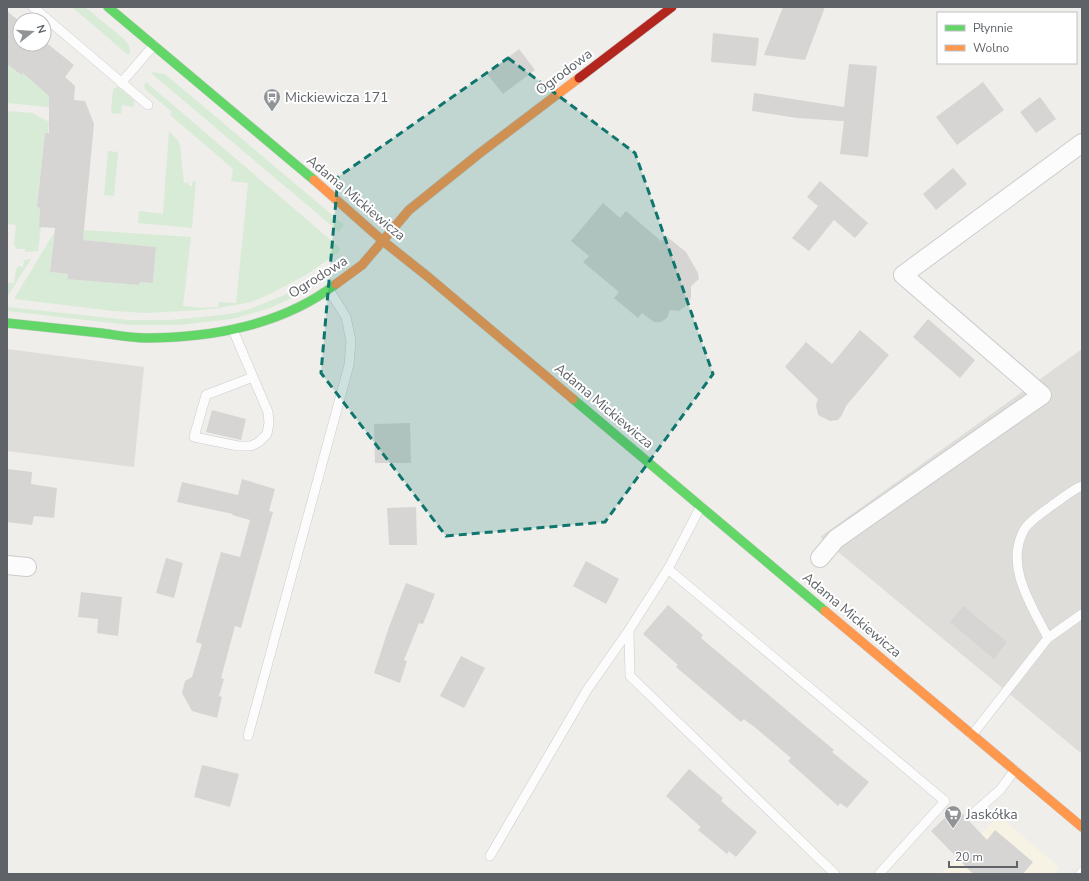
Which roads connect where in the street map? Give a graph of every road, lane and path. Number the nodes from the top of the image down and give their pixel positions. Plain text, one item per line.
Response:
1 (33, 7) edge
2 (108, 7) edge
3 (672, 7) edge
4 (154, 45) junction
5 (121, 83) junction
6 (148, 105) dead end
7 (1082, 143) edge
8 (383, 241) junction
9 (329, 290) junction
10 (7, 323) edge
11 (233, 330) junction
12 (253, 376) junction
13 (1081, 486) edge
14 (701, 506) junction
15 (820, 558) dead end
16 (7, 565) edge
17 (27, 567) dead end
18 (668, 569) junction
19 (1082, 614) edge
20 (629, 630) junction
21 (1048, 638) junction
22 (972, 735) junction
23 (248, 736) dead end
24 (1015, 770) junction
25 (976, 811) dead end
26 (1082, 827) edge
27 (490, 856) dead end
28 (835, 874) edge
29 (879, 874) edge

1 - 5 lane
2 - 4 main road, Adama Mickiewicza
3 - 8 main road, Ogrodowa
4 - 5 lane
4 - 8 main road, Adama Mickiewicza
5 - 6 lane
7 - 15 street
8 - 9 main road, Ogrodowa
8 - 14 main road, Adama Mickiewicza
9 - 11 main road, Ogrodowa
9 - 23 lane
10 - 11 main road, Ogrodowa
11 - 12 lane
12 - 12 lane
13 - 21 lane
14 - 18 lane
14 - 22 main road, Adama Mickiewicza
16 - 17 street
18 - 20 lane
18 - 29 lane
19 - 21 lane
20 - 27 lane
20 - 28 lane
21 - 22 lane
22 - 24 main road, Adama Mickiewicza
24 - 25 lane
24 - 26 main road, Adama Mickiewicza

